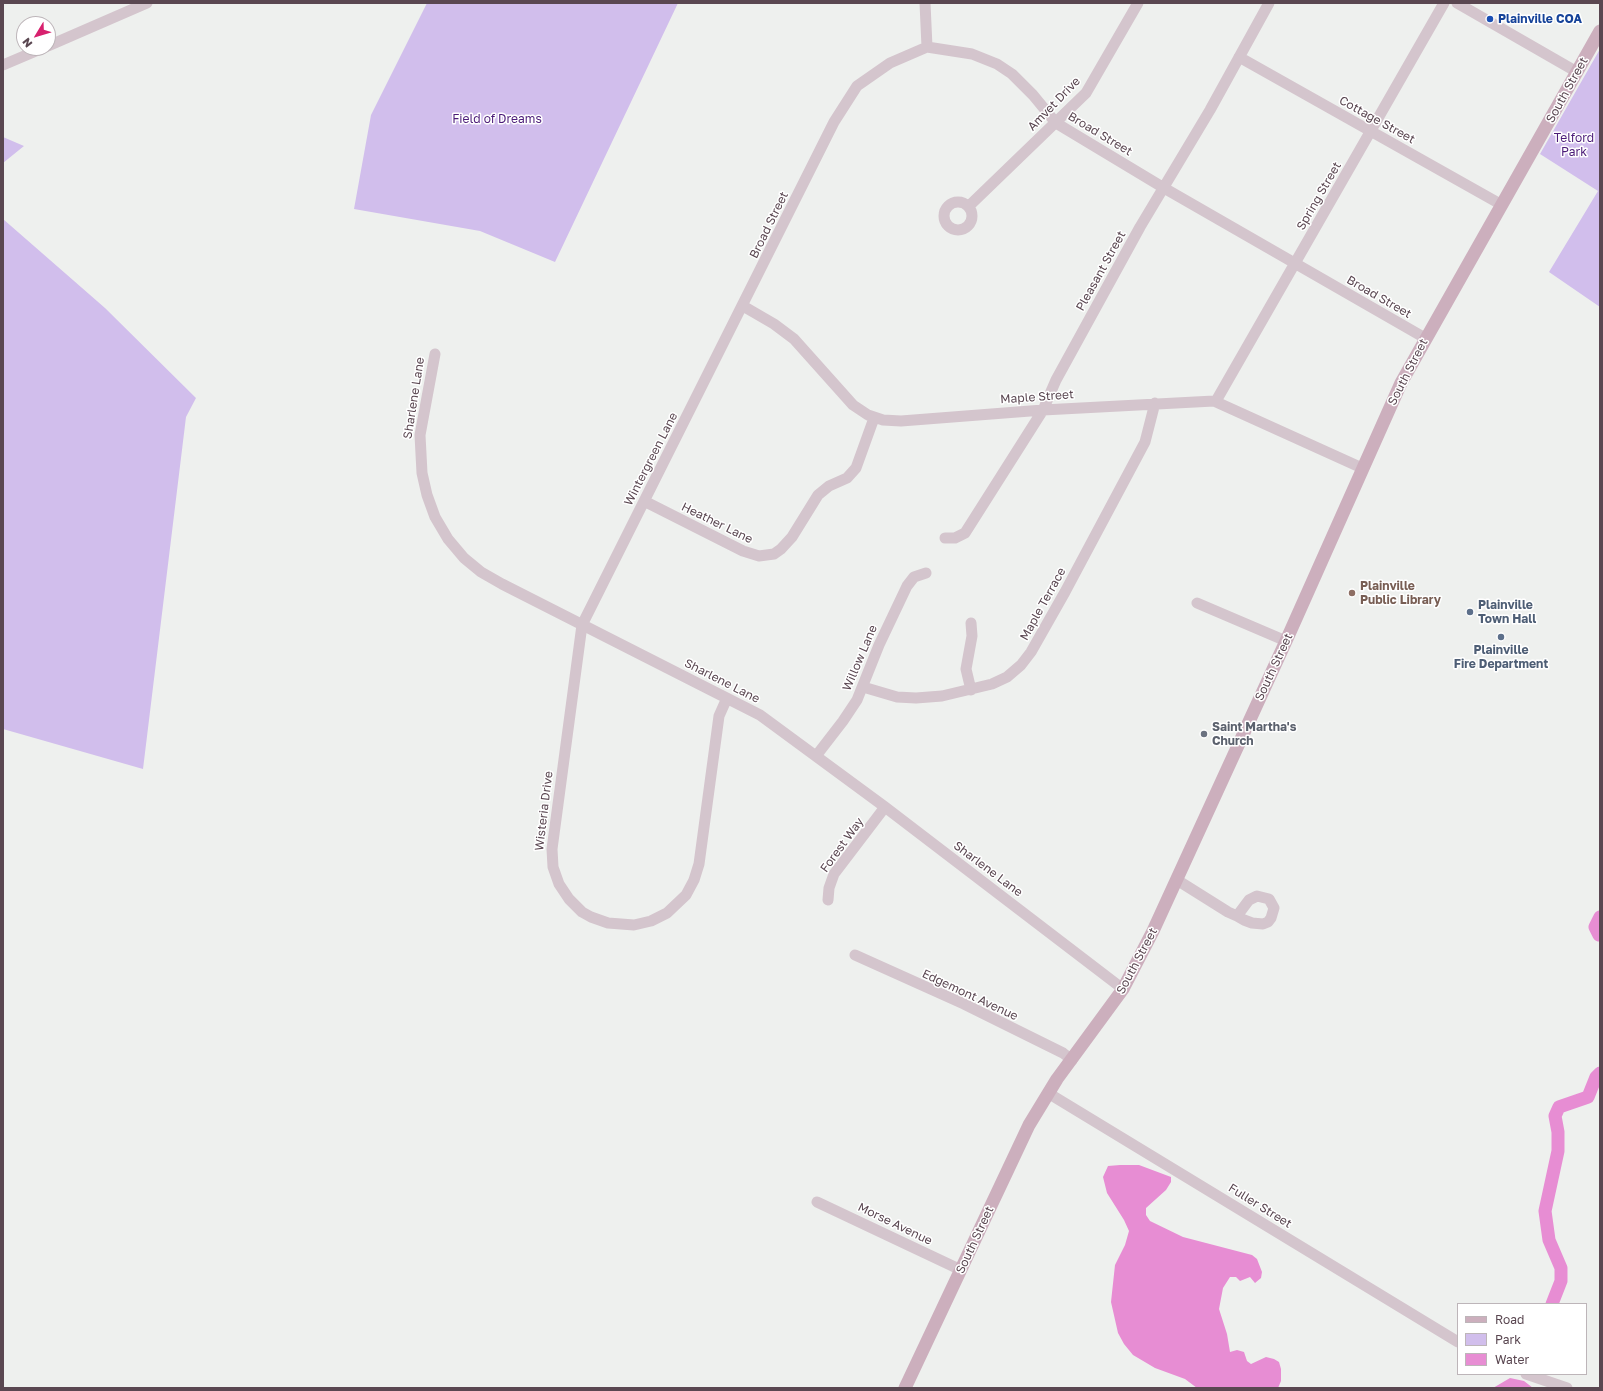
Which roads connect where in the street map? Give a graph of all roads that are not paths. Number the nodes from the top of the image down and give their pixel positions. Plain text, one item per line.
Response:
1 (147, 3) edge
2 (925, 3) edge
3 (1138, 3) edge
4 (1269, 3) edge
5 (1444, 3) edge
6 (1457, 3) edge
7 (1600, 31) edge
8 (56, 43) edge
9 (927, 47) junction
10 (24, 56) edge
11 (1239, 57) junction
12 (3, 65) edge
13 (1577, 72) junction
14 (1056, 122) junction
15 (1372, 131) junction
16 (1164, 188) junction
17 (1502, 205) junction
18 (969, 206) dead end
19 (1295, 264) junction
20 (743, 306) junction
21 (1425, 338) junction
22 (435, 354) dead end
23 (1216, 401) junction
24 (1155, 403) junction
25 (1043, 410) junction
26 (874, 418) junction
27 (1362, 468) junction
28 (644, 501) junction
29 (945, 538) dead end
30 (926, 573) dead end
31 (1197, 603) dead end
32 (970, 623) dead end
33 (582, 625) junction
34 (1286, 641) junction
35 (863, 687) junction
36 (971, 690) junction
37 (727, 698) junction
38 (816, 756) junction
39 (885, 807) junction
40 (1177, 880) junction
41 (828, 900) dead end
42 (1237, 916) junction
43 (855, 955) dead end
44 (1123, 989) junction
45 (1072, 1060) junction
46 (1048, 1093) junction
47 (817, 1202) dead end
48 (961, 1270) junction
49 (1457, 1341) edge
50 (1529, 1375) edge
51 (905, 1388) edge
52 (1567, 1388) edge

1 - 8 street
2 - 9 street
3 - 14 street, Amvet Drive
4 - 11 street, Pleasant Street
5 - 15 street, Spring Street
6 - 13 street
7 - 13 main road, South Street
9 - 14 street, Broad Street
9 - 20 street, Broad Street
10 - 12 street
11 - 15 street, Cottage Street
11 - 16 street, Pleasant Street
13 - 17 main road, South Street
14 - 16 street, Broad Street
14 - 18 street, Amvet Drive
15 - 17 street, Cottage Street
15 - 19 street, Spring Street
16 - 19 street, Broad Street
16 - 25 street, Pleasant Street
17 - 21 main road, South Street
19 - 21 street, Broad Street
19 - 23 street, Spring Street
20 - 26 street, Maple Street
20 - 28 street, Wintergreen Lane
21 - 27 main road, South Street
22 - 33 street, Sharlene Lane
23 - 24 street, Maple Street
23 - 27 street, Maple Street
24 - 25 street, Maple Street
24 - 36 street, Maple Terrace
25 - 26 street, Maple Street
25 - 29 street, Pleasant Street
26 - 28 street, Heather Lane
27 - 34 main road, South Street
28 - 33 street, Wintergreen Lane
30 - 35 street, Willow Lane
31 - 34 street
32 - 36 street
33 - 37 street, Sharlene Lane
33 - 37 street, Wisteria Drive
34 - 40 main road, South Street
35 - 36 street, Maple Terrace
35 - 38 street, Willow Lane
37 - 38 street, Sharlene Lane
38 - 39 street, Sharlene Lane
39 - 41 street, Forest Way
39 - 44 street, Sharlene Lane
40 - 42 street
40 - 44 main road, South Street
42 - 42 street
43 - 45 street, Edgemont Avenue
44 - 45 main road, South Street
45 - 46 main road, South Street
46 - 48 main road, South Street
46 - 49 street, Fuller Street
47 - 48 street, Morse Avenue
48 - 51 main road, South Street
50 - 52 street

